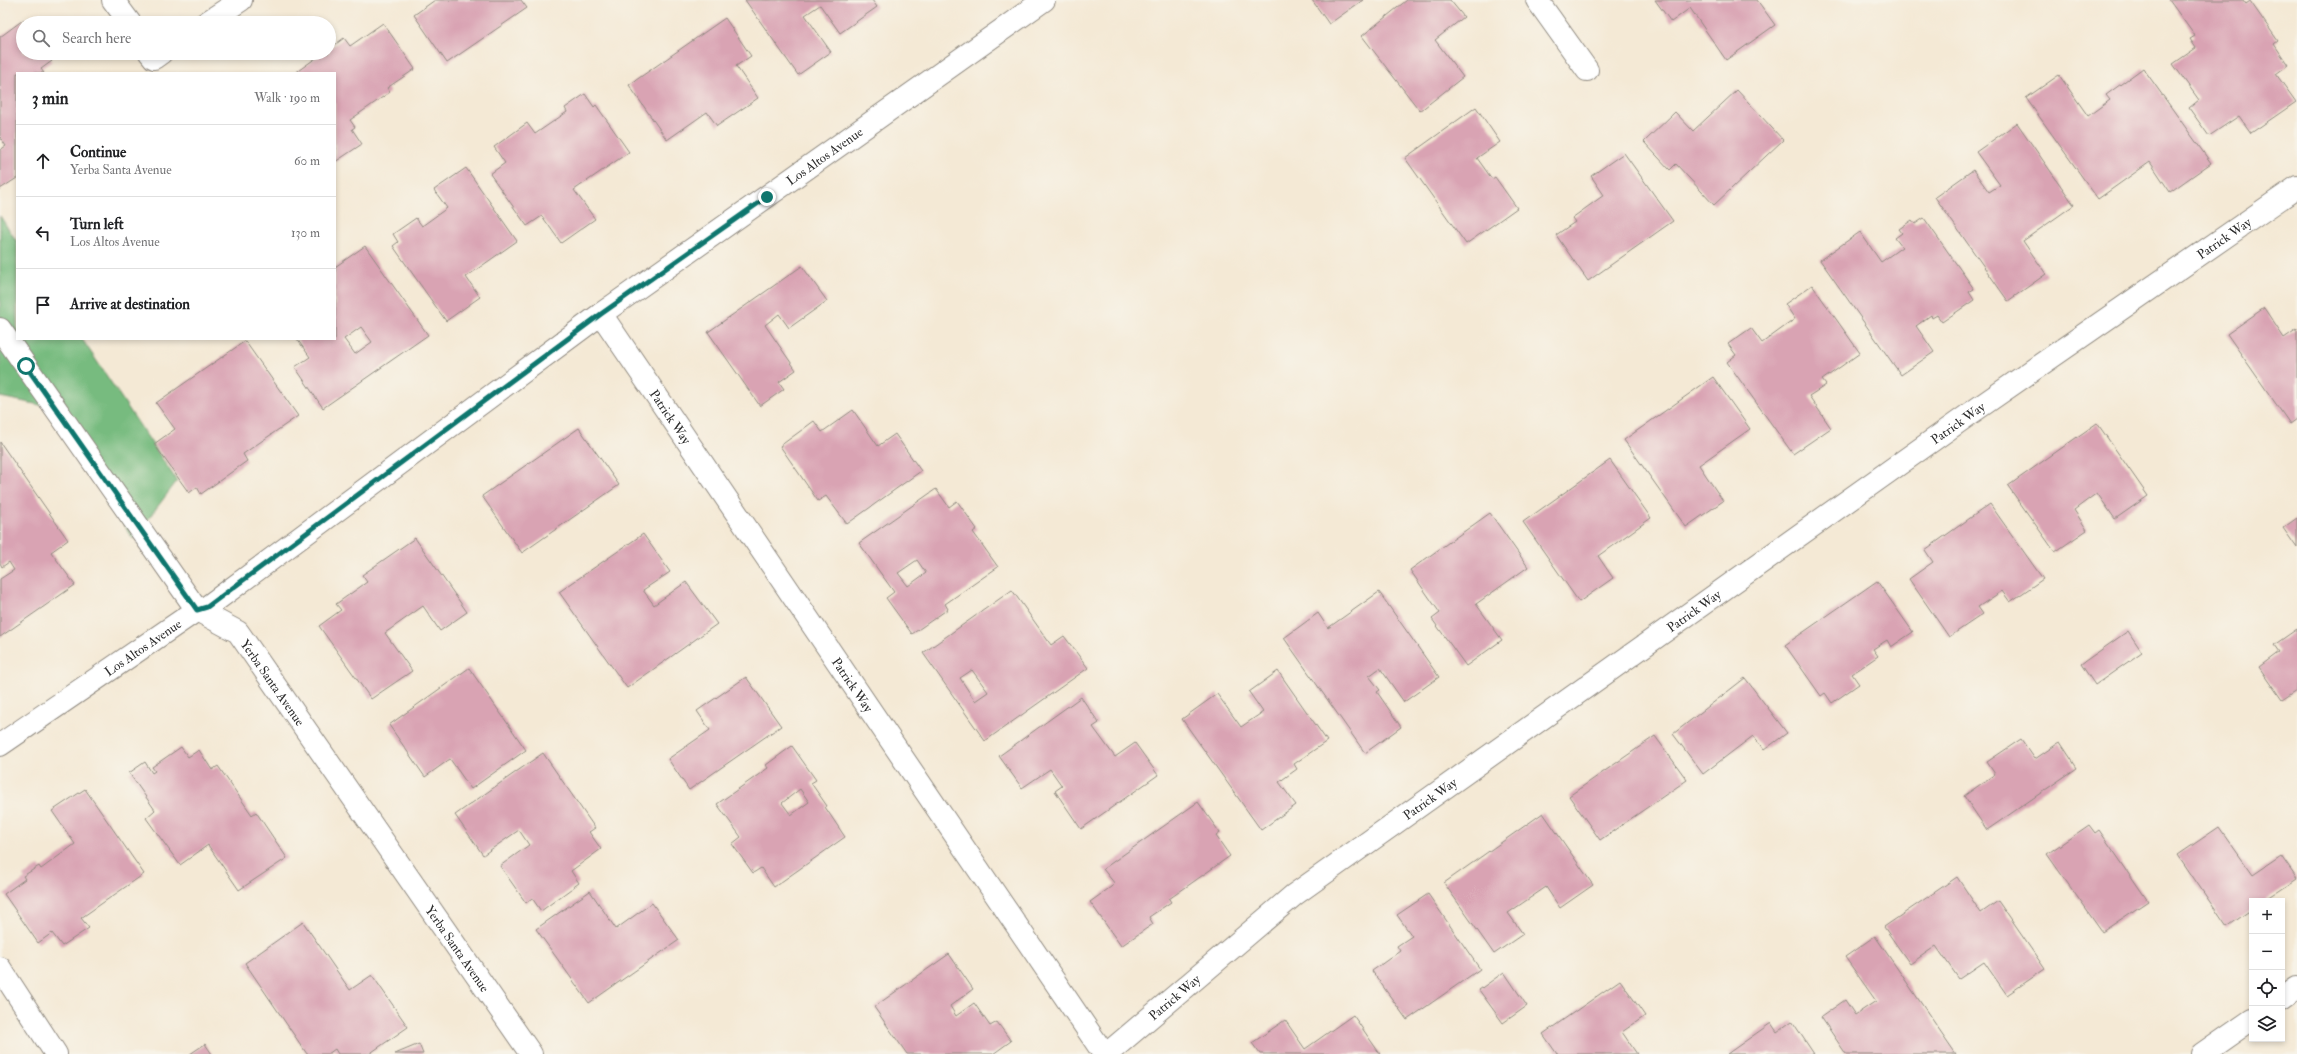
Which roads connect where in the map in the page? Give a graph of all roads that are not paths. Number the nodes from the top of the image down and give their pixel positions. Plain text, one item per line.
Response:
1 (114, 0) edge
2 (241, 0) edge
3 (1044, 0) edge
4 (1537, 0) edge
5 (125, 16) edge
6 (217, 16) edge
7 (1587, 70) dead end
8 (2297, 187) edge
9 (601, 314) junction
10 (0, 329) edge
11 (197, 610) junction
12 (0, 746) edge
13 (0, 968) edge
14 (2297, 987) edge
15 (2285, 996) edge
16 (2249, 1021) edge
17 (56, 1054) edge
18 (531, 1054) edge
19 (1105, 1054) edge
20 (2202, 1054) edge

1 - 5 street
2 - 6 street
3 - 9 street, Los Altos Avenue
4 - 7 street
8 - 19 street, Patrick Way
9 - 11 street, Los Altos Avenue
9 - 19 street, Patrick Way
10 - 11 street, Yerba Santa Avenue
11 - 12 street, Los Altos Avenue
11 - 18 street, Yerba Santa Avenue
13 - 17 street
14 - 15 street
16 - 20 street

